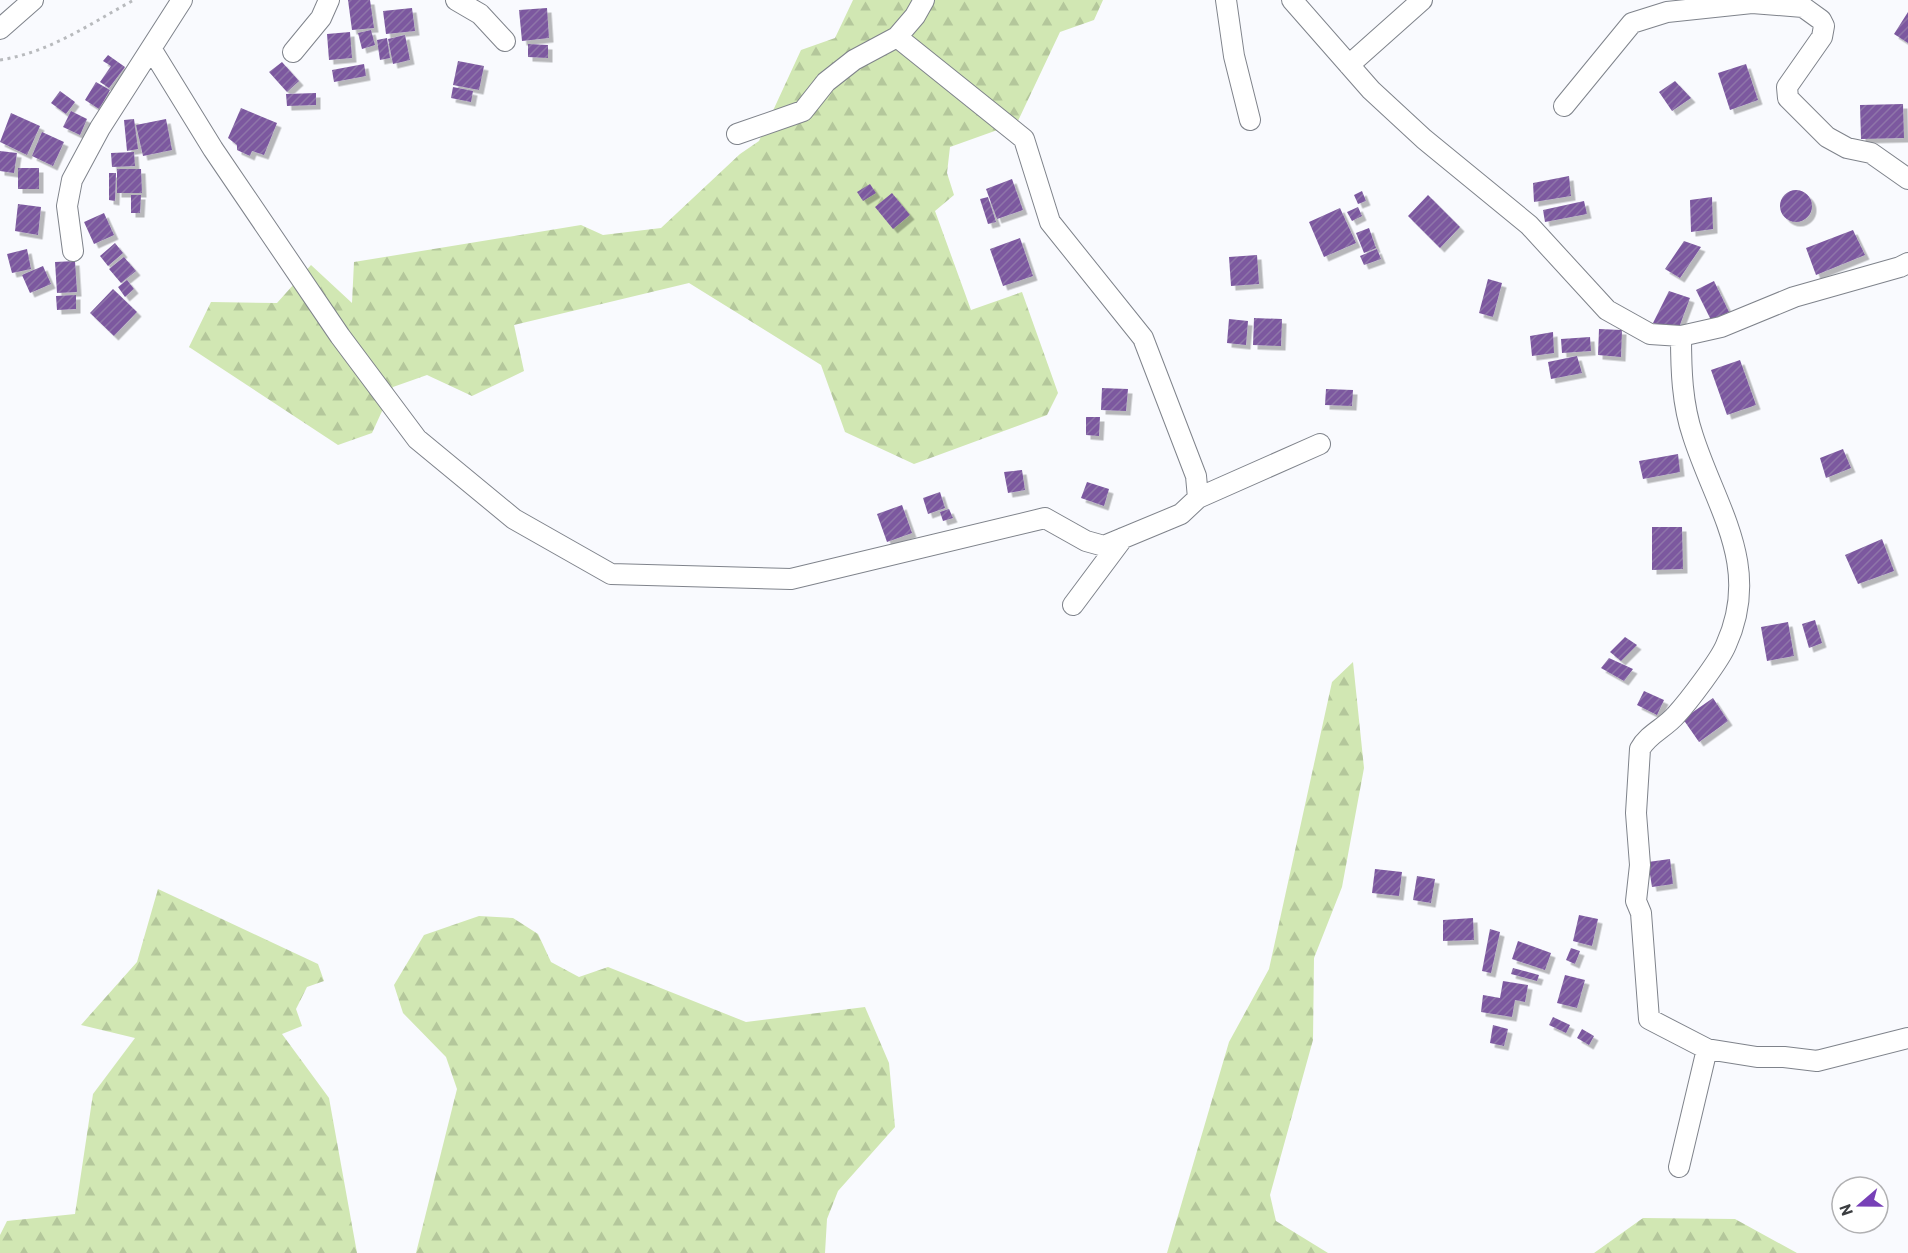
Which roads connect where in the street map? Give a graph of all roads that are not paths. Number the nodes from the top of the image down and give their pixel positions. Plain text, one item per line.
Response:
1 (33, 0) edge
2 (182, 0) edge
3 (329, 0) edge
4 (456, 0) edge
5 (924, 0) edge
6 (1226, 0) edge
7 (1292, 0) edge
8 (1422, 0) edge
9 (1696, 4) edge
10 (0, 29) edge
11 (897, 37) junction
12 (505, 40) dead end
13 (152, 50) junction
14 (293, 52) dead end
15 (1348, 65) junction
16 (1564, 106) dead end
17 (1250, 120) dead end
18 (737, 134) dead end
19 (1908, 179) edge
20 (73, 251) dead end
21 (1908, 262) edge
22 (1681, 336) junction
23 (1320, 444) dead end
24 (1198, 498) junction
25 (1123, 538) junction
26 (1074, 605) dead end
27 (1908, 1038) edge
28 (1707, 1049) junction
29 (1679, 1167) dead end

1 - 10 street
2 - 13 street
3 - 14 street
4 - 12 street
5 - 11 street
6 - 17 street
7 - 15 street
8 - 15 street
9 - 16 street
9 - 19 street
11 - 18 street
11 - 24 street
13 - 20 street
13 - 25 street
15 - 22 street
21 - 22 street
22 - 28 street
23 - 24 street
24 - 25 street
25 - 26 street
27 - 28 street
28 - 29 street

